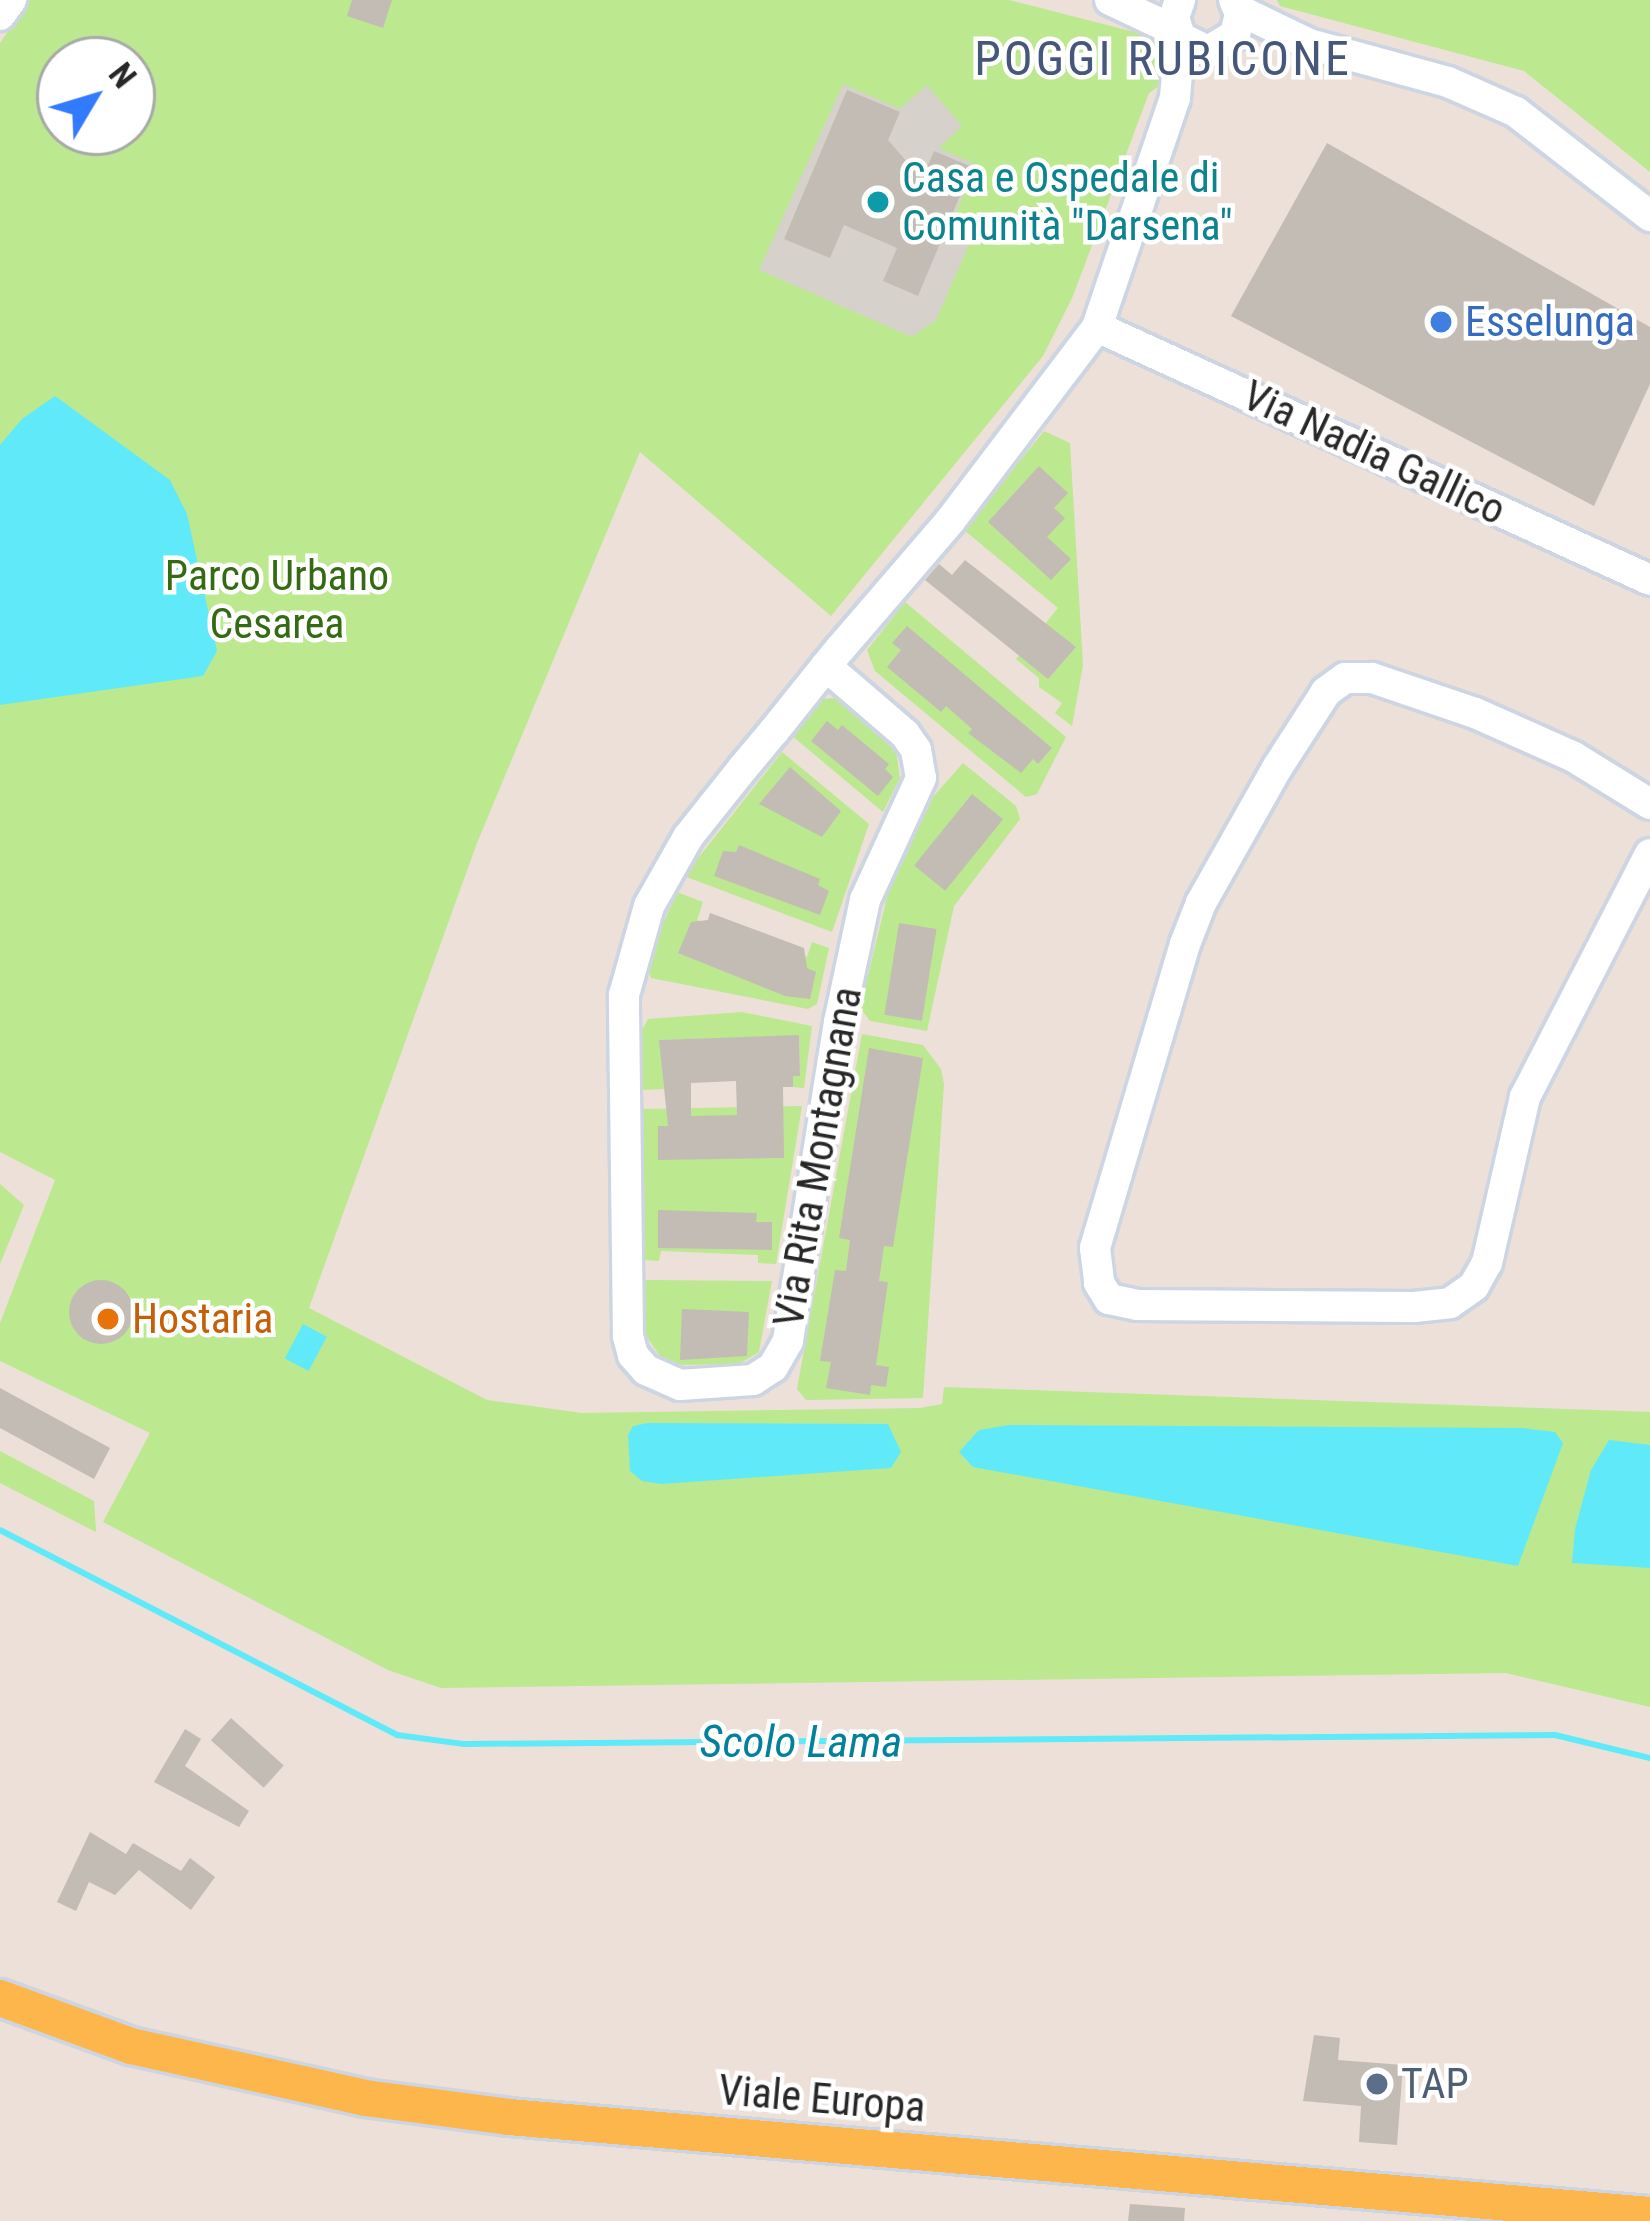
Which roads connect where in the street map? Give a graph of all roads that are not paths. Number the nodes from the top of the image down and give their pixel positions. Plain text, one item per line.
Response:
1 (11, 0) edge
2 (1110, 0) edge
3 (1180, 0) edge
4 (1237, 3) edge
5 (0, 15) edge
6 (1179, 34) junction
7 (1310, 44) junction
8 (1221, 47) junction
9 (1175, 98) junction
10 (1650, 216) edge
11 (1097, 327) junction
12 (1650, 580) edge
13 (826, 666) junction
14 (1650, 804) edge
15 (1650, 854) edge
16 (0, 1998) edge
17 (1650, 2215) edge

1 - 5 street
2 - 6 street
3 - 6 street, Via Rita Montagnana
4 - 7 street
4 - 8 street, Via Rita Montagnana
6 - 8 street
6 - 9 street, Via Rita Montagnana
7 - 8 street
7 - 10 street
8 - 9 street, Via Rita Montagnana
9 - 11 street, Via Rita Montagnana
11 - 12 street, Via Nadia Gallico
11 - 13 street, Via Rita Montagnana
13 - 13 street, Via Rita Montagnana
14 - 15 street
16 - 17 main road, Viale Europa

